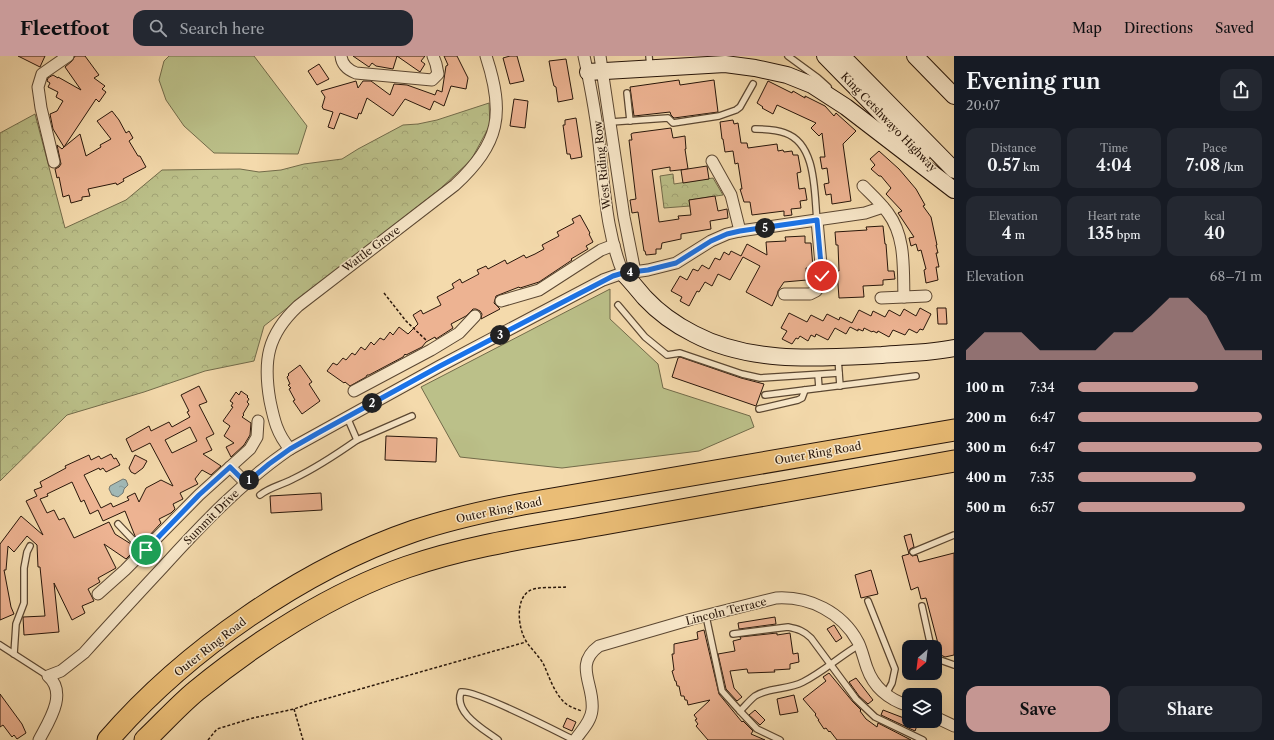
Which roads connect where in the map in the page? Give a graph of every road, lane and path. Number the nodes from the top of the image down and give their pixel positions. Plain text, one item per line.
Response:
1 (68, 56) edge
2 (341, 56) edge
3 (433, 56) edge
4 (486, 56) edge
5 (584, 56) edge
6 (788, 56) edge
7 (825, 56) edge
8 (842, 56) edge
9 (915, 56) edge
10 (650, 62) edge
11 (597, 66) edge
12 (753, 84) dead end
13 (628, 93) dead end
14 (954, 96) edge
15 (846, 107) junction
16 (630, 121) junction
17 (610, 122) junction
18 (597, 124) junction
19 (755, 129) dead end
20 (712, 161) dead end
21 (54, 162) dead end
22 (954, 170) edge
23 (863, 186) dead end
24 (954, 189) edge
25 (883, 207) junction
26 (817, 220) junction
27 (740, 231) junction
28 (614, 245) junction
29 (630, 276) junction
30 (384, 293) dead end
31 (784, 294) dead end
32 (926, 296) dead end
33 (904, 297) junction
34 (881, 298) dead end
35 (500, 301) dead end
36 (618, 305) dead end
37 (475, 316) dead end
38 (954, 348) edge
39 (431, 350) junction
40 (839, 365) junction
41 (440, 366) junction
42 (818, 375) junction
43 (916, 376) dead end
44 (840, 386) junction
45 (818, 388) junction
46 (805, 390) junction
47 (354, 391) dead end
48 (765, 395) dead end
49 (759, 409) dead end
50 (412, 416) dead end
51 (346, 417) junction
52 (258, 421) dead end
53 (954, 430) edge
54 (357, 440) junction
55 (290, 449) junction
56 (954, 461) edge
57 (230, 467) junction
58 (246, 483) junction
59 (260, 495) dead end
60 (118, 524) dead end
61 (954, 535) edge
62 (30, 546) dead end
63 (146, 550) junction
64 (913, 552) dead end
65 (566, 587) dead end
66 (98, 594) dead end
67 (868, 601) dead end
68 (922, 606) dead end
69 (706, 616) junction
70 (733, 634) dead end
71 (929, 640) edge
72 (526, 642) junction
73 (0, 645) edge
74 (859, 645) junction
75 (14, 654) junction
76 (942, 661) edge
77 (831, 664) junction
78 (954, 665) edge
79 (48, 676) junction
80 (886, 694) junction
81 (902, 704) edge
82 (294, 709) junction
83 (740, 711) junction
84 (591, 715) junction
85 (942, 720) edge
86 (954, 726) edge
87 (40, 740) edge
88 (108, 740) edge
89 (145, 740) edge
90 (208, 740) edge
91 (303, 740) edge
92 (498, 740) edge
93 (574, 740) edge
94 (780, 740) edge
95 (923, 740) edge

1 - 21 street
2 - 3 street
4 - 55 street, Wattle Grove
5 - 11 street, West Riding Row
6 - 15 lane
7 - 24 main road, King Cetshwayo Highway
8 - 22 main road, King Cetshwayo Highway
9 - 14 main road
10 - 11 main road
10 - 15 main road
11 - 17 street, West Riding Row
11 - 18 street, West Riding Row
12 - 16 lane
13 - 16 lane
15 - 24 main road
16 - 17 lane
17 - 18 street
17 - 29 street, West Riding Row
18 - 28 street, West Riding Row
19 - 26 lane
20 - 27 street
23 - 25 street
25 - 26 street, Summit Drive
25 - 33 street
26 - 27 street, Summit Drive
26 - 31 street
27 - 29 street, Summit Drive
28 - 29 street, West Riding Row
28 - 35 street
29 - 40 main road
29 - 41 street, Summit Drive
30 - 39 path
32 - 33 street
33 - 34 street
36 - 42 lane
37 - 39 street
38 - 40 main road
39 - 41 street
39 - 47 street
40 - 42 lane
40 - 44 lane
41 - 51 street, Summit Drive
42 - 45 lane
43 - 44 lane
44 - 45 lane
45 - 46 lane
46 - 48 lane
46 - 49 lane
50 - 54 lane
51 - 54 lane
51 - 55 street, Summit Drive
52 - 57 street
53 - 88 highway, Outer Ring Road
54 - 59 lane
55 - 58 street, Summit Drive
56 - 89 highway
57 - 58 street
57 - 63 street
58 - 79 street, Summit Drive
60 - 63 lane
61 - 64 lane
62 - 75 lane
63 - 66 street
65 - 72 path
67 - 80 lane
68 - 71 lane
69 - 74 street, Lincoln Terrace
69 - 83 lane
69 - 84 street, Lincoln Terrace
70 - 77 lane
72 - 82 path
72 - 84 path
73 - 75 lane
74 - 77 lane
74 - 80 street, Lincoln Terrace
75 - 79 lane
76 - 78 lane
77 - 83 lane
77 - 95 lane
79 - 87 street
80 - 81 street, Lincoln Terrace
82 - 90 path
82 - 91 path
83 - 94 lane
84 - 93 street
85 - 86 street
92 - 93 lane

